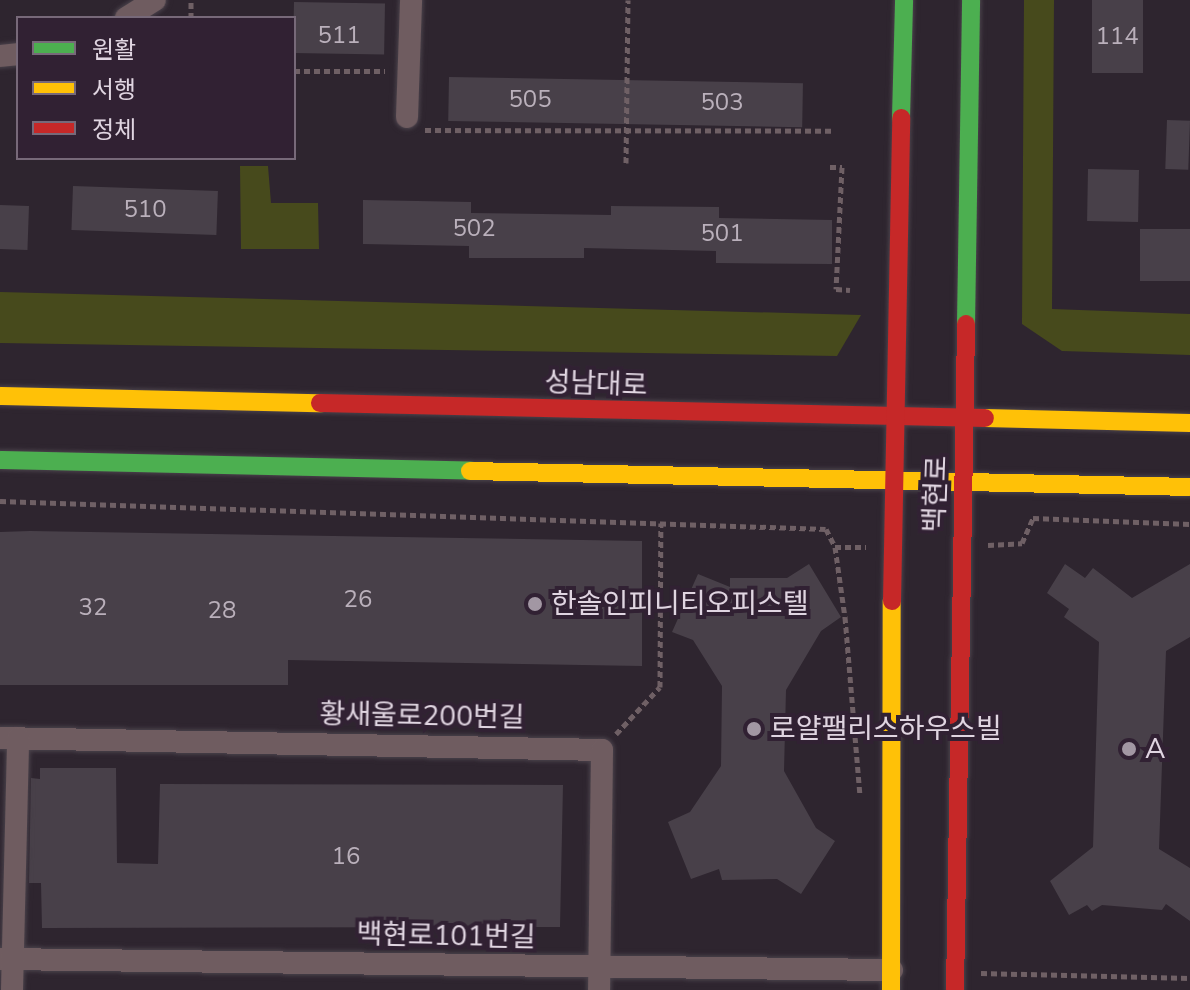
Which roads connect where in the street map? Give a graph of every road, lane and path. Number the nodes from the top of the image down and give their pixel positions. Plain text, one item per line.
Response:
1 (155, 0) edge
2 (411, 0) edge
3 (628, 0) edge
4 (904, 0) edge
5 (971, 0) edge
6 (129, 16) edge
7 (296, 71) edge
8 (410, 71) junction
9 (408, 124) joint
10 (626, 131) junction
11 (832, 131) dead end
12 (626, 163) dead end
13 (830, 167) dead end
14 (850, 290) dead end
15 (0, 396) edge
16 (967, 420) junction
17 (896, 421) junction
18 (1190, 423) edge
19 (0, 460) edge
20 (892, 479) junction
21 (964, 481) junction
22 (1190, 487) edge
23 (0, 501) edge
24 (661, 523) junction
25 (1190, 524) edge
26 (963, 546) junction
27 (835, 547) junction
28 (893, 548) junction
29 (9, 738) edge
30 (602, 750) junction
31 (860, 803) dead end
32 (6, 959) edge
33 (1190, 978) edge
34 (599, 979) edge
35 (892, 980) edge
36 (955, 981) edge
37 (12, 990) edge

1 - 6 street
2 - 8 street
3 - 10 path
4 - 17 main road, 백현로
5 - 16 main road, 백현로
7 - 8 path
8 - 9 street
9 - 10 path
10 - 11 path
10 - 12 path
13 - 14 path
15 - 17 main road, 성남대로
16 - 17 main road, 성남대로
16 - 18 main road, 성남대로
16 - 21 main road, 백현로
17 - 20 main road, 백현로
19 - 20 main road
20 - 21 main road
20 - 28 main road, 백현로
21 - 22 main road
21 - 26 main road, 백현로
23 - 24 path
24 - 27 path
24 - 30 path
25 - 26 path
26 - 36 main road, 백현로
27 - 28 path
27 - 31 path
28 - 35 main road, 백현로
29 - 30 street, 황새울로200번길
29 - 32 street
30 - 34 street
32 - 34 street, 백현로101번길
32 - 37 street
33 - 36 path
34 - 35 street, 백현로101번길

